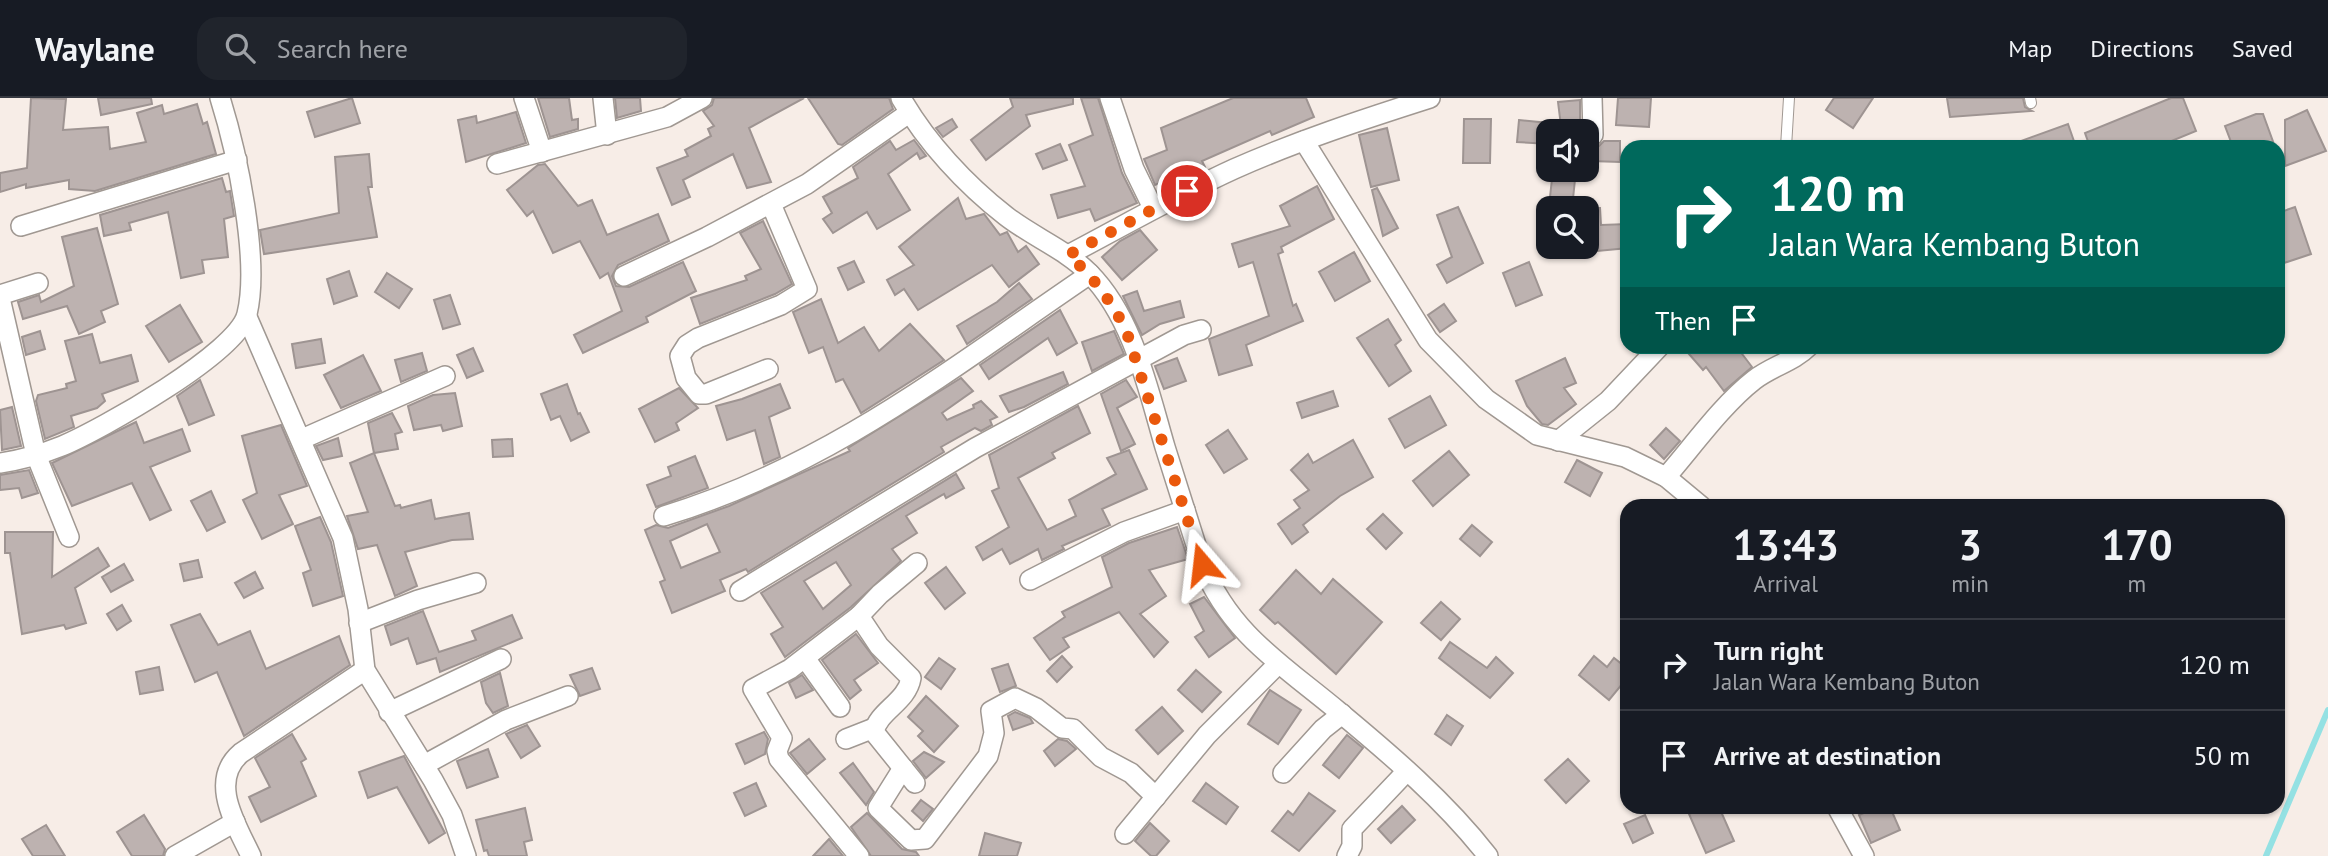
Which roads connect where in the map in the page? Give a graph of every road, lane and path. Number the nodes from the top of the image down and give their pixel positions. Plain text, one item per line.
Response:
1 (220, 98) edge
2 (524, 98) edge
3 (603, 98) edge
4 (702, 98) edge
5 (1110, 98) edge
6 (1430, 98) edge
7 (1592, 98) edge
8 (1789, 98) edge
9 (905, 105) edge
10 (1593, 119) edge
11 (607, 135) junction
12 (1786, 140) edge
13 (1304, 141) junction
14 (542, 152) junction
15 (237, 160) junction
16 (497, 164) dead end
17 (771, 204) junction
18 (1153, 208) junction
19 (21, 226) dead end
20 (1068, 255) junction
21 (1090, 274) junction
22 (624, 276) dead end
23 (38, 283) dead end
24 (0, 297) edge
25 (247, 317) junction
26 (1201, 330) dead end
27 (1652, 354) edge
28 (1801, 354) edge
29 (1138, 361) junction
30 (768, 369) dead end
31 (445, 376) dead end
32 (302, 439) junction
33 (1558, 441) junction
34 (36, 455) junction
35 (0, 464) edge
36 (1666, 477) junction
37 (1692, 499) edge
38 (1185, 510) junction
39 (664, 516) dead end
40 (69, 537) dead end
41 (916, 564) dead end
42 (1030, 580) dead end
43 (476, 583) dead end
44 (740, 591) dead end
45 (859, 617) junction
46 (359, 623) junction
47 (806, 658) junction
48 (501, 659) dead end
49 (1278, 664) junction
50 (365, 670) junction
51 (568, 696) dead end
52 (840, 707) dead end
53 (389, 712) junction
54 (1342, 714) junction
55 (874, 728) junction
56 (846, 739) dead end
57 (424, 765) junction
58 (1407, 771) junction
59 (1283, 773) dead end
60 (1156, 797) junction
61 (1841, 814) edge
62 (235, 822) junction
63 (1125, 834) dead end
64 (174, 856) edge
65 (251, 856) edge
66 (466, 856) edge
67 (859, 856) edge
68 (1347, 856) edge
69 (1488, 856) edge
70 (1864, 856) edge

1 - 15 street
2 - 14 street
3 - 11 street
4 - 11 street
5 - 18 street
6 - 13 street
7 - 10 street
8 - 12 lane
9 - 17 street
9 - 20 street
11 - 14 street
13 - 18 street
13 - 33 street
14 - 16 street
15 - 19 street
15 - 25 street
17 - 22 street
17 - 30 street
18 - 20 street
20 - 21 street
21 - 29 street
21 - 39 street
23 - 24 street
24 - 34 street
25 - 32 street
25 - 34 street
26 - 29 street
27 - 33 street
28 - 36 street
29 - 38 street
29 - 44 street
31 - 32 street
32 - 46 street
33 - 36 street
34 - 35 street
34 - 40 street
36 - 37 street
38 - 42 street
38 - 49 street
41 - 45 street
43 - 46 street
45 - 47 street
45 - 55 street
46 - 50 street
47 - 52 street
47 - 67 street
48 - 53 street
49 - 54 street
49 - 60 street
50 - 53 street
50 - 62 street
51 - 57 street
53 - 57 street
54 - 58 street
54 - 59 street
55 - 56 street
55 - 60 street
57 - 66 street
58 - 68 street
58 - 69 street
60 - 63 street
61 - 70 street
62 - 64 street
62 - 65 street

